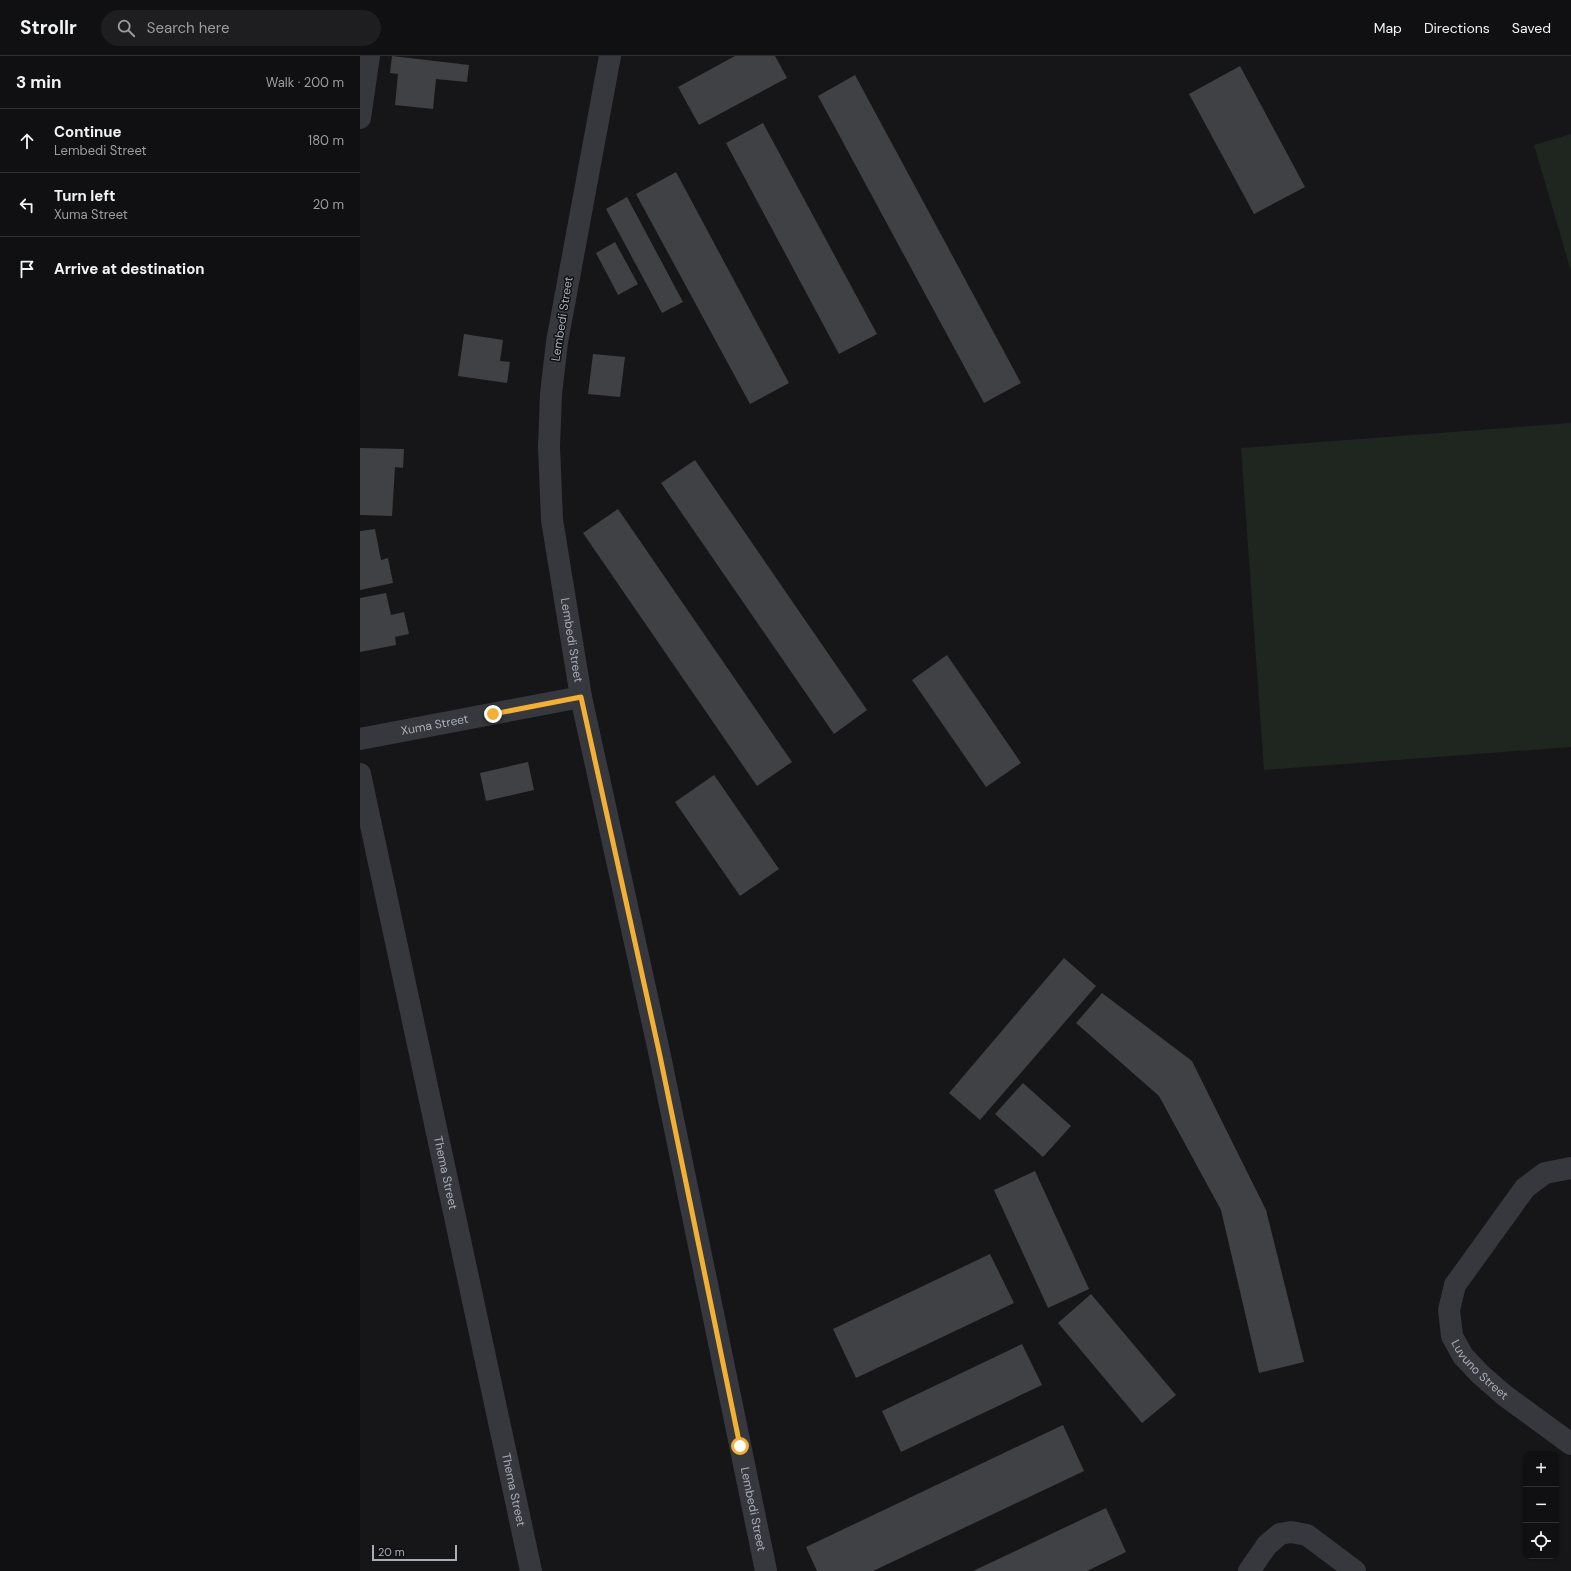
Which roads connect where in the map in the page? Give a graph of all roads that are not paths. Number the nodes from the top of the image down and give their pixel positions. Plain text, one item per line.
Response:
1 (369, 56) edge
2 (610, 56) edge
3 (360, 118) edge
4 (581, 697) junction
5 (360, 739) edge
6 (360, 774) edge
7 (1571, 1168) edge
8 (1571, 1444) edge
9 (531, 1571) edge
10 (766, 1571) edge
11 (1249, 1571) edge
12 (1356, 1571) edge

1 - 3 street
2 - 4 street, Lembedi Street
4 - 5 street, Xuma Street
4 - 10 street, Lembedi Street
6 - 9 street, Thema Street
7 - 8 street, Luvuno Street
11 - 12 street

